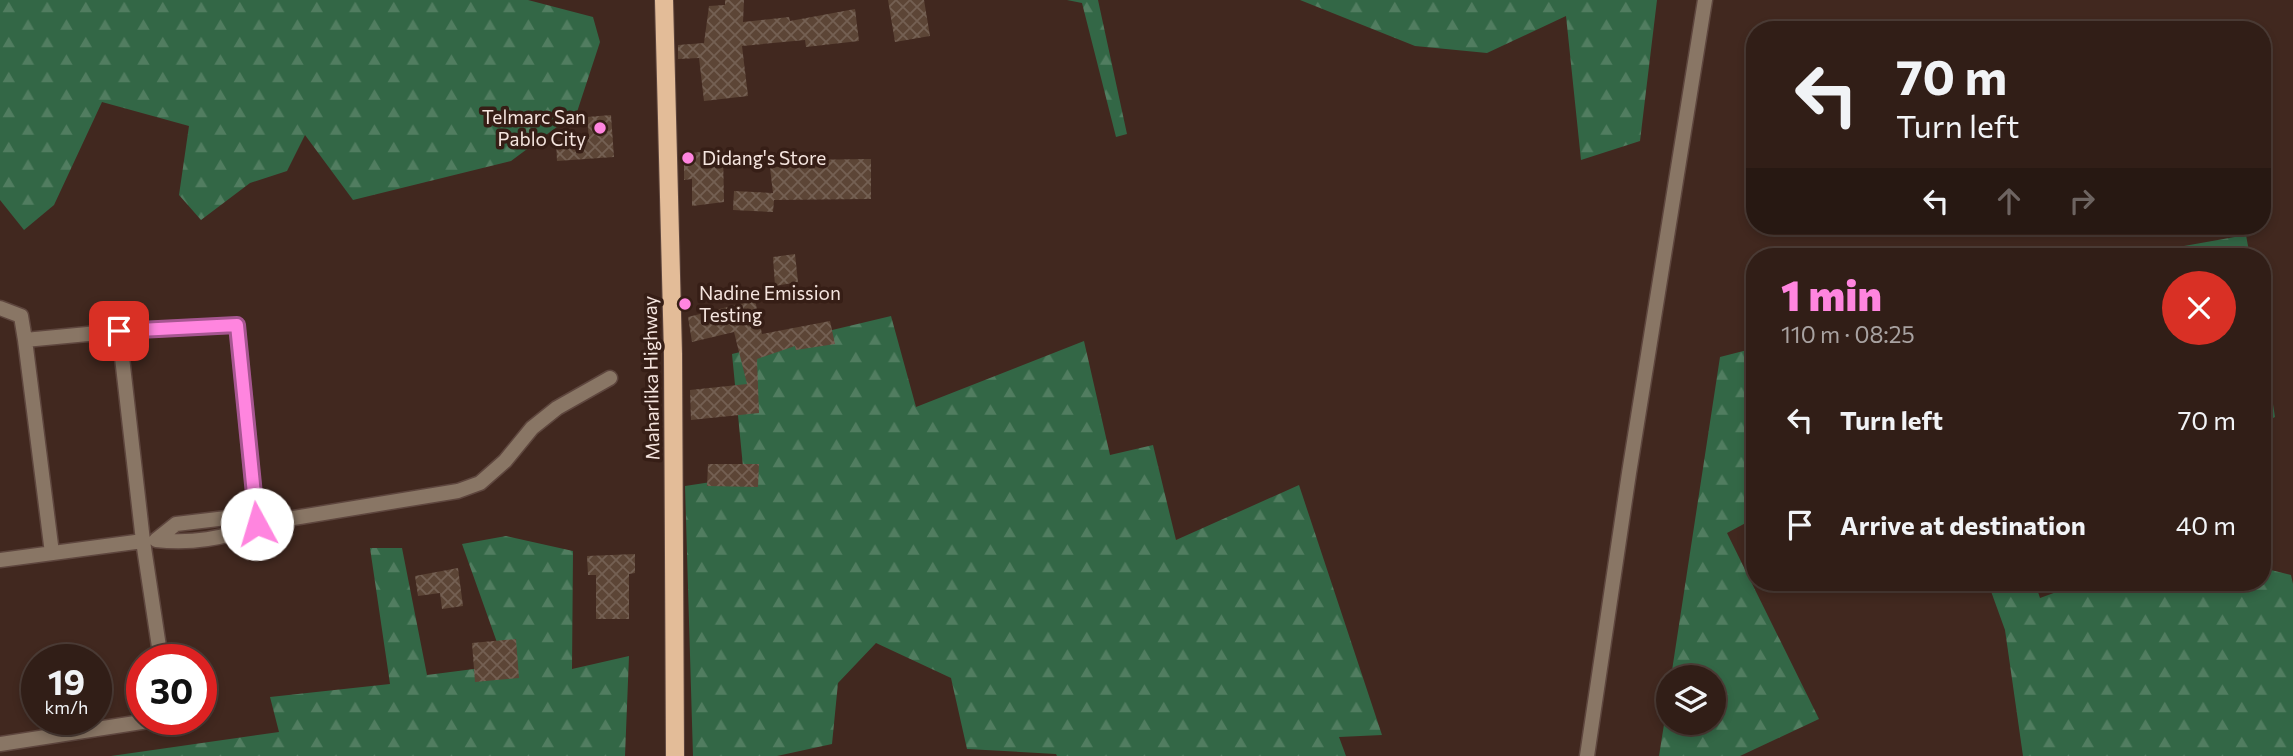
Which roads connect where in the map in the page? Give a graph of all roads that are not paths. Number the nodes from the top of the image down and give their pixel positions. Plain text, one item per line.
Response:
1 (664, 0) edge
2 (1705, 0) edge
3 (0, 308) edge
4 (119, 331) junction
5 (24, 340) junction
6 (610, 378) dead end
7 (257, 524) junction
8 (143, 541) junction
9 (52, 553) junction
10 (0, 560) edge
11 (159, 644) edge
12 (126, 724) edge
13 (0, 744) edge
14 (675, 756) edge
15 (1587, 756) edge

1 - 14 main road, Maharlika Highway
2 - 15 street
3 - 5 street
4 - 5 street
4 - 7 street
4 - 8 street
5 - 9 street
6 - 7 street
7 - 7 street
8 - 9 street
8 - 11 street
9 - 10 street
12 - 13 street

